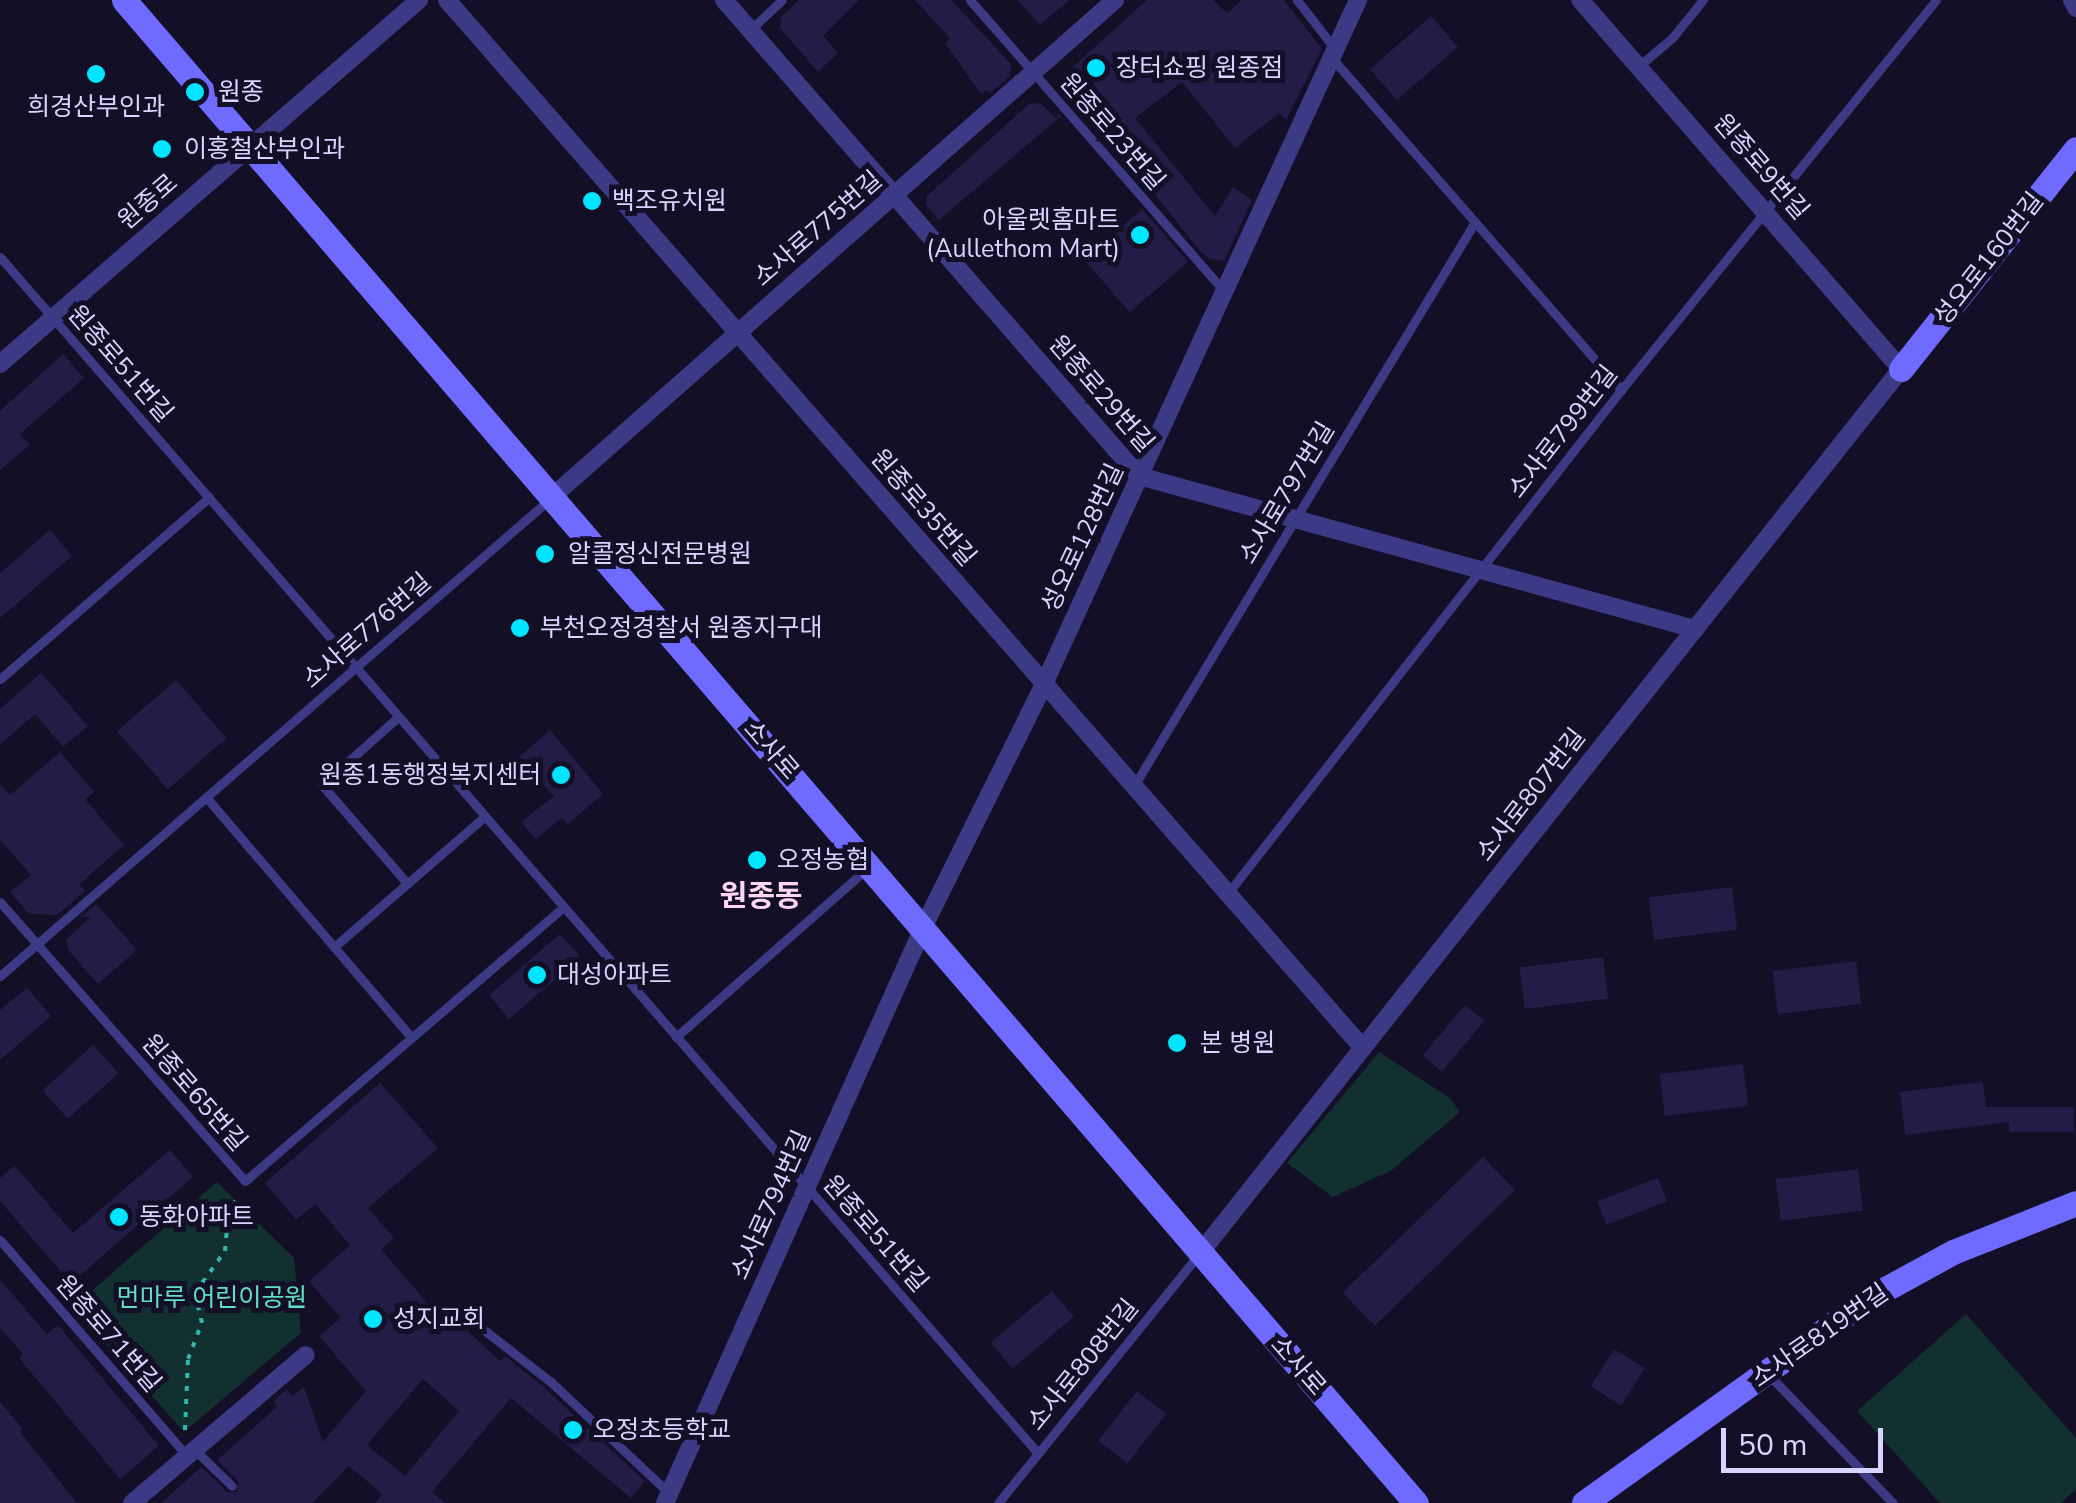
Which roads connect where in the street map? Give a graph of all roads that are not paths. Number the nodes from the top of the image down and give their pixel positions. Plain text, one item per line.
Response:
1 (124, 0) edge
2 (420, 0) edge
3 (447, 0) edge
4 (724, 0) edge
5 (782, 0) edge
6 (970, 0) edge
7 (1115, 0) edge
8 (1297, 0) edge
9 (1358, 0) edge
10 (1580, 0) edge
11 (1703, 0) edge
12 (1936, 0) edge
13 (2072, 0) edge
14 (2076, 8) edge
15 (750, 30) junction
16 (1333, 53) junction
17 (1639, 66) junction
18 (1033, 72) junction
19 (252, 145) junction
20 (2076, 150) edge
21 (895, 195) junction
22 (1766, 211) junction
23 (1475, 222) junction
24 (0, 257) edge
25 (1224, 291) junction
26 (53, 318) junction
27 (737, 332) junction
28 (0, 364) edge
29 (1901, 370) junction
30 (1621, 390) junction
31 (1139, 476) junction
32 (554, 496) junction
33 (209, 497) junction
34 (1296, 517) junction
35 (1479, 570) junction
36 (1695, 629) junction
37 (356, 667) junction
38 (0, 679) edge
39 (1044, 684) junction
40 (398, 717) junction
41 (1134, 786) junction
42 (206, 797) junction
43 (484, 817) junction
44 (870, 866) junction
45 (407, 883) junction
46 (1228, 893) junction
47 (0, 902) edge
48 (562, 908) junction
49 (923, 928) junction
50 (36, 944) junction
51 (334, 947) junction
52 (0, 976) edge
53 (411, 1037) junction
54 (676, 1037) junction
55 (1363, 1048) junction
56 (806, 1186) junction
57 (2076, 1204) edge
58 (0, 1240) edge
59 (1200, 1252) junction
60 (461, 1312) dead end
61 (306, 1356) dead end
62 (1766, 1372) junction
63 (190, 1452) junction
64 (1038, 1453) junction
65 (232, 1486) dead end
66 (667, 1498) edge
67 (132, 1503) edge
68 (998, 1503) edge
69 (1416, 1503) edge
70 (1584, 1503) edge
71 (1893, 1503) edge

1 - 19 street, 소사로
2 - 19 street, 원종로
3 - 27 street, 원종로35번길
4 - 15 street, 원종로29번길
5 - 15 lane
6 - 18 lane, 원종로23번길
7 - 18 street, 소사로775번길
8 - 16 lane
9 - 16 street, 성오로128번길
10 - 17 street, 원종로9번길
11 - 17 lane
12 - 22 lane, 소사로799번길
13 - 14 street
15 - 21 street, 원종로29번길
16 - 23 lane
16 - 25 street, 성오로128번길
17 - 22 street, 원종로9번길
18 - 21 street, 소사로775번길
18 - 25 lane, 원종로23번길
19 - 26 street, 원종로
19 - 32 street, 소사로
20 - 29 street, 성오로160번길
21 - 27 street, 소사로775번길
21 - 31 street, 원종로29번길
22 - 29 street, 원종로9번길
22 - 30 lane, 소사로799번길
23 - 30 lane
23 - 34 lane, 소사로797번길
24 - 26 lane, 원종로51번길
25 - 31 street, 성오로128번길
26 - 28 street, 원종로
26 - 33 lane, 원종로51번길
27 - 32 street, 소사로775번길
27 - 39 street, 원종로35번길
29 - 36 street, 소사로807번길
30 - 35 lane, 소사로799번길
31 - 34 street, 원종로29번길
31 - 39 street, 성오로128번길
32 - 37 lane, 소사로776번길
32 - 44 street, 소사로
33 - 37 lane, 원종로51번길
33 - 38 lane
34 - 35 street, 원종로29번길
34 - 41 lane, 소사로797번길
35 - 36 street, 원종로29번길
35 - 46 lane, 소사로799번길
36 - 55 street, 소사로807번길
37 - 40 lane, 원종로51번길
37 - 42 lane, 소사로776번길
39 - 41 street, 원종로35번길
39 - 49 street, 성오로128번길
40 - 43 lane, 원종로51번길
40 - 45 lane
41 - 46 street, 원종로35번길
42 - 50 lane, 소사로776번길
42 - 51 lane
43 - 45 lane
43 - 48 lane, 원종로51번길
44 - 49 street, 소사로
44 - 54 lane
45 - 51 lane
46 - 55 street, 원종로35번길
47 - 50 lane, 원종로65번길
48 - 53 lane
48 - 54 lane, 원종로51번길
49 - 56 street, 소사로794번길
49 - 59 street, 소사로
50 - 52 lane, 소사로776번길
50 - 53 lane, 원종로65번길
51 - 53 lane
54 - 56 lane, 원종로51번길
55 - 59 street, 소사로807번길
56 - 64 lane, 원종로51번길
56 - 66 street, 소사로794번길
57 - 62 street, 소사로819번길
58 - 63 lane, 원종로71번길
59 - 64 lane, 소사로808번길
59 - 69 street, 소사로
60 - 66 lane
61 - 63 street
62 - 70 street, 소사로819번길
62 - 71 lane
63 - 65 lane, 원종로71번길
63 - 67 street
64 - 68 lane, 소사로808번길

